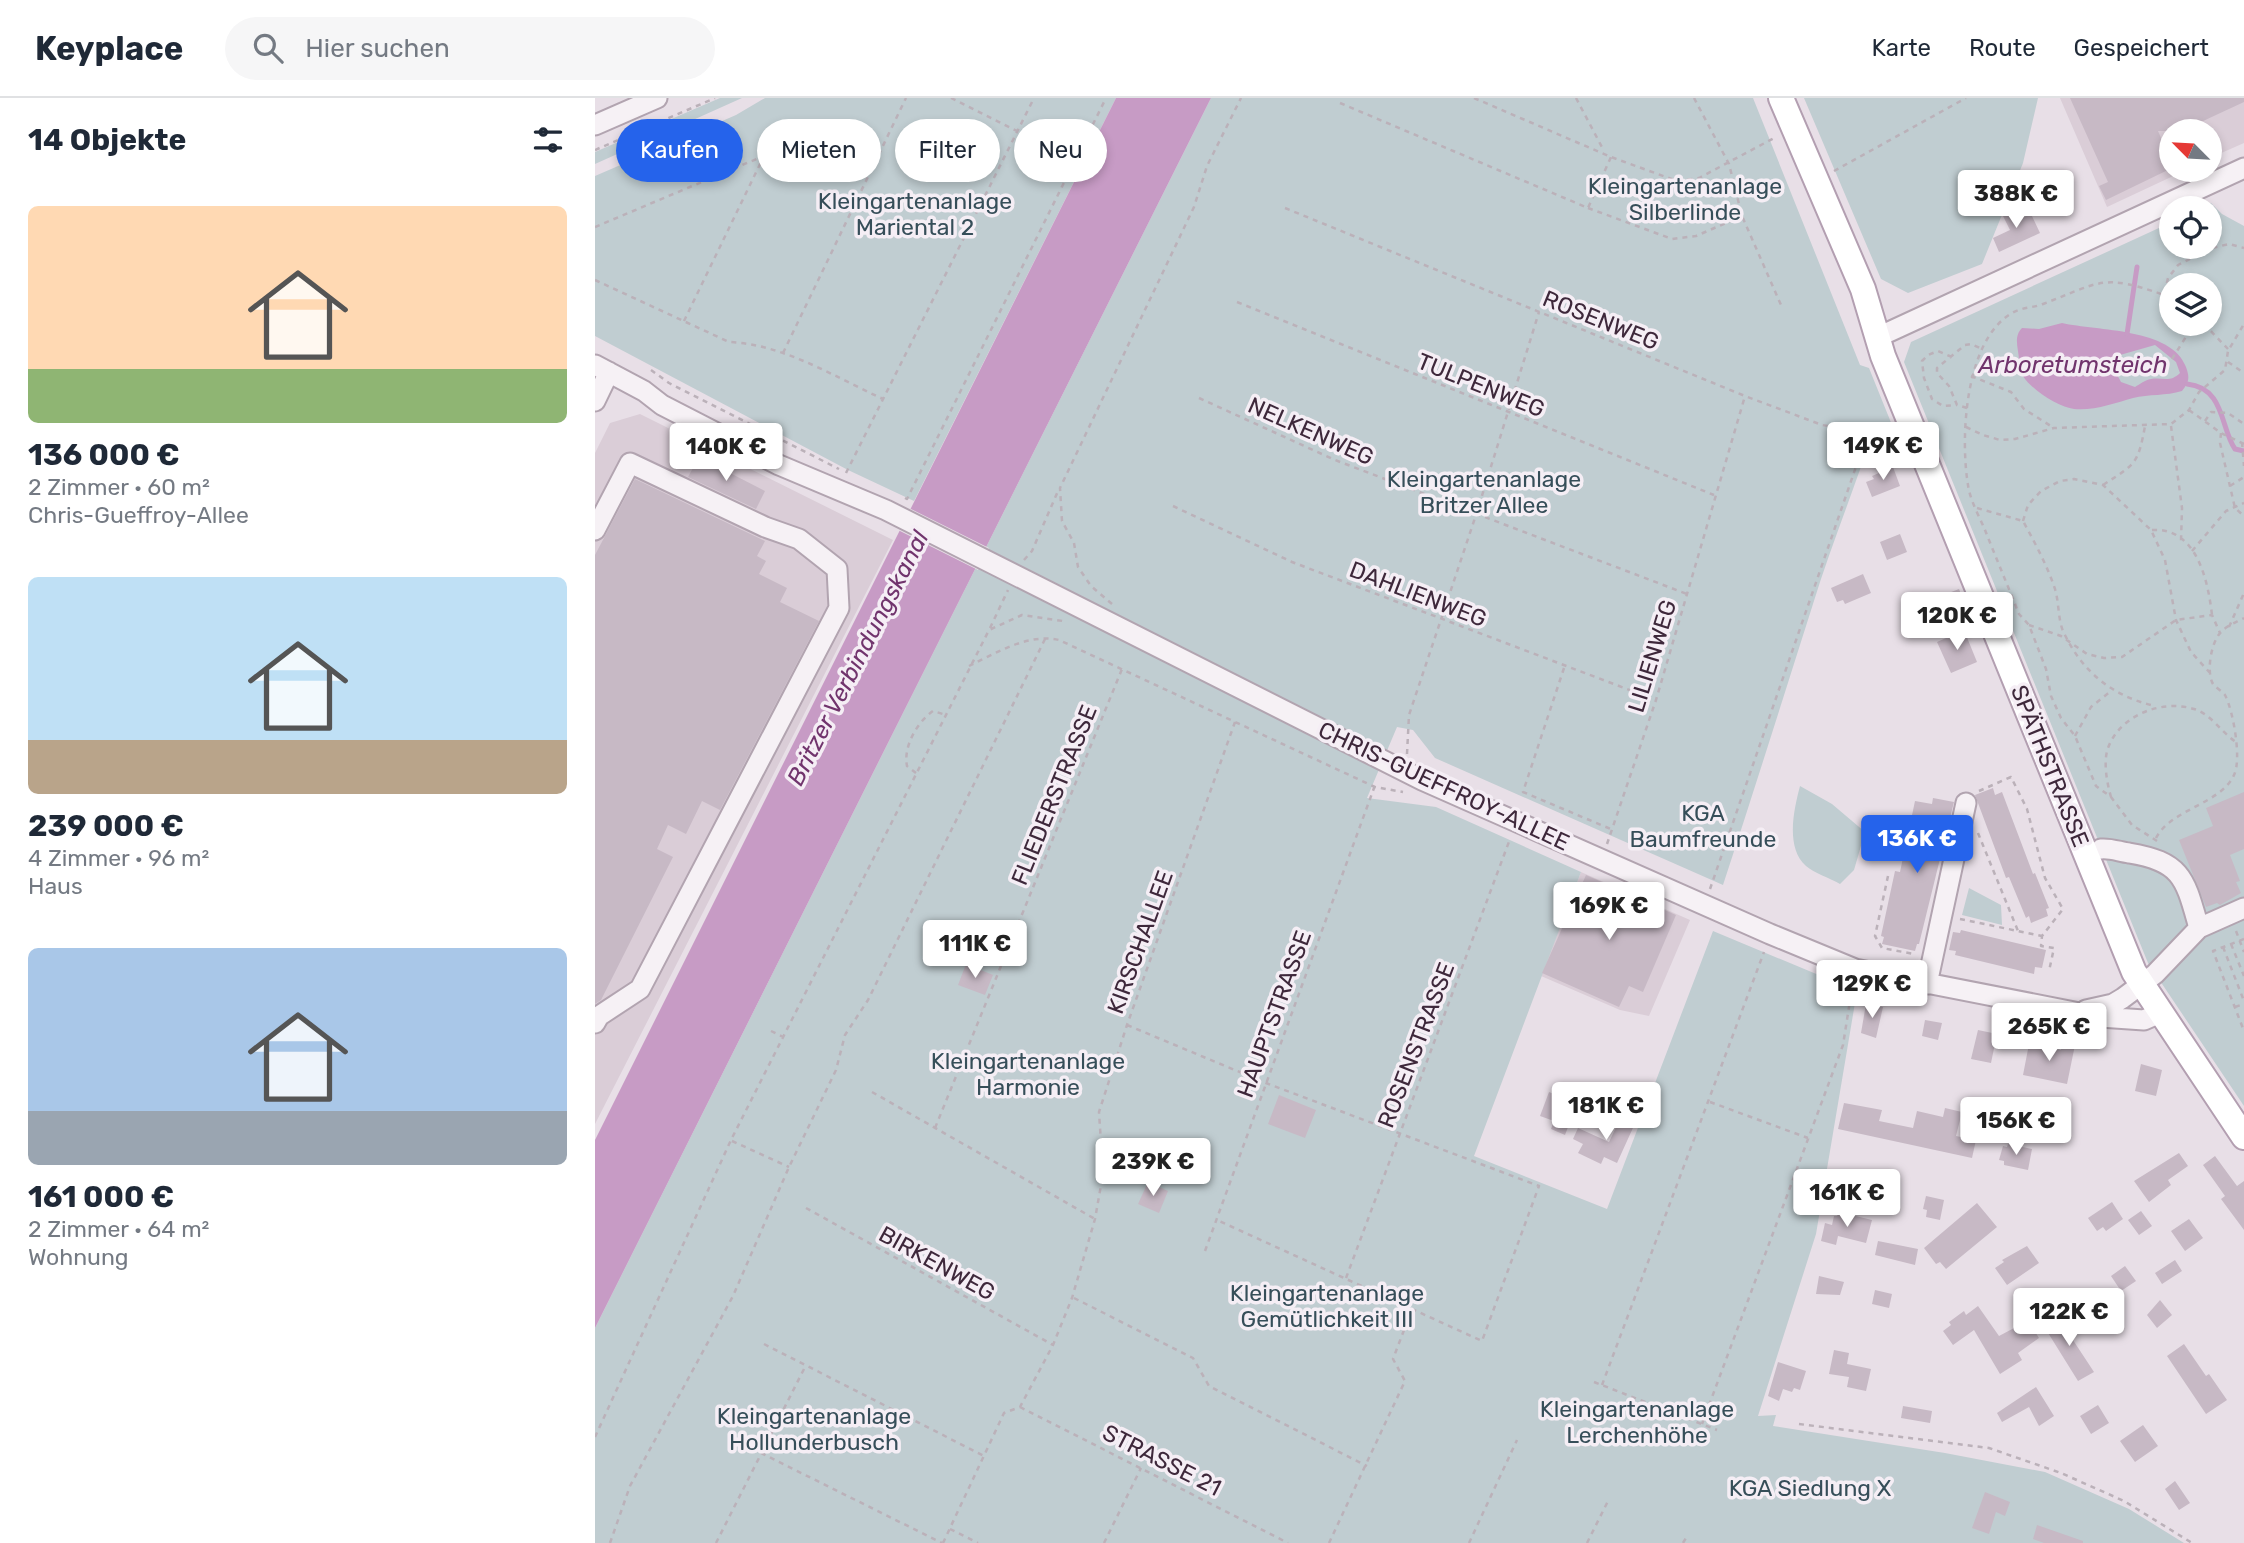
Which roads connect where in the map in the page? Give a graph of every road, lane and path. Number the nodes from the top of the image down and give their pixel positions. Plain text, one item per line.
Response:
1 (657, 98) edge
2 (715, 98) edge
3 (906, 98) edge
4 (951, 98) edge
5 (1034, 98) edge
6 (1106, 98) edge
7 (1241, 98) edge
8 (1474, 98) edge
9 (1576, 98) edge
10 (1694, 98) edge
11 (1781, 98) edge
12 (1966, 98) edge
13 (1340, 103) dead end
14 (1023, 119) edge
15 (595, 125) edge
16 (1795, 127) junction
17 (1014, 130) edge
18 (1014, 137) edge
19 (595, 150) edge
20 (1605, 153) junction
21 (1611, 157) junction
22 (757, 160) edge
23 (1729, 164) junction
24 (2244, 168) edge
25 (757, 170) edge
26 (1830, 174) dead end
27 (1285, 208) dead end
28 (1588, 208) junction
29 (1742, 216) junction
30 (595, 227) edge
31 (2244, 248) edge
32 (2172, 273) edge
33 (595, 280) edge
34 (2159, 293) edge
35 (1237, 302) dead end
36 (1781, 305) dead end
37 (1539, 312) junction
38 (684, 321) junction
39 (2244, 324) edge
40 (2186, 336) edge
41 (2216, 336) edge
42 (1878, 337) junction
43 (1982, 349) junction
44 (2229, 350) junction
45 (783, 353) junction
46 (1952, 357) junction
47 (2172, 359) dead end
48 (2228, 362) junction
49 (602, 369) edge
50 (651, 370) dead end
51 (2244, 373) edge
52 (1971, 376) junction
53 (1745, 396) junction
54 (1199, 398) dead end
55 (883, 399) junction
56 (595, 401) edge
57 (1957, 405) junction
58 (1967, 408) junction
59 (2189, 410) junction
60 (1907, 413) junction
61 (1508, 414) junction
62 (2205, 421) junction
63 (2171, 424) junction
64 (2244, 424) edge
65 (2145, 426) junction
66 (1966, 427) junction
67 (2054, 428) junction
68 (1868, 432) junction
69 (2221, 434) junction
70 (2242, 443) edge
71 (2242, 457) edge
72 (2244, 466) edge
73 (846, 473) junction
74 (2244, 477) edge
75 (855, 478) dead end
76 (2103, 485) junction
77 (2229, 487) junction
78 (1060, 488) junction
79 (1714, 495) junction
80 (2242, 504) edge
81 (1173, 506) dead end
82 (904, 508) junction
83 (1975, 508) junction
84 (2235, 508) junction
85 (1476, 515) junction
86 (2244, 516) edge
87 (2023, 521) junction
88 (595, 530) edge
89 (2151, 530) junction
90 (2181, 541) junction
91 (2192, 551) junction
92 (1011, 582) junction
93 (2244, 593) edge
94 (1687, 594) junction
95 (2212, 615) junction
96 (2244, 618) edge
97 (2176, 620) junction
98 (1064, 621) dead end
99 (1106, 621) junction
100 (1441, 621) junction
101 (2029, 625) junction
102 (2229, 627) junction
103 (989, 630) junction
104 (2220, 633) junction
105 (1046, 637) junction
106 (2072, 646) junction
107 (969, 666) junction
108 (1565, 667) junction
109 (1122, 668) junction
110 (2211, 674) junction
111 (2111, 691) junction
112 (1656, 701) junction
113 (2155, 706) junction
114 (946, 715) junction
115 (1235, 722) junction
116 (2075, 736) junction
117 (2236, 742) junction
118 (1403, 769) junction
119 (916, 773) junction
120 (1422, 780) junction
121 (1375, 787) junction
122 (2111, 797) junction
123 (1966, 803) junction
124 (1516, 823) junction
125 (2156, 838) junction
126 (2159, 845) dead end
127 (2098, 856) junction
128 (1888, 876) dead end
129 (1705, 905) junction
130 (2237, 911) edge
131 (1942, 915) junction
132 (2199, 928) junction
133 (2018, 931) junction
134 (1770, 934) junction
135 (2042, 936) junction
136 (2242, 940) edge
137 (2231, 944) junction
138 (2223, 947) junction
139 (2244, 952) edge
140 (1920, 956) dead end
141 (1856, 970) junction
142 (2049, 971) dead end
143 (2244, 976) edge
144 (1927, 984) junction
145 (2141, 985) junction
146 (2244, 986) edge
147 (2239, 988) junction
148 (2244, 1003) edge
149 (2235, 1007) junction
150 (2078, 1011) junction
151 (2159, 1013) junction
152 (595, 1023) edge
153 (1127, 1025) junction
154 (771, 1031) dead end
155 (2244, 1031) edge
156 (783, 1037) junction
157 (1266, 1083) junction
158 (872, 1092) dead end
159 (1710, 1102) junction
160 (935, 1128) junction
161 (1400, 1132) junction
162 (2244, 1137) edge
163 (1808, 1138) junction
164 (731, 1140) junction
165 (789, 1167) junction
166 (806, 1209) dead end
167 (1095, 1219) junction
168 (1217, 1220) junction
169 (1205, 1251) dead end
170 (1346, 1278) junction
171 (1072, 1298) junction
172 (1412, 1309) junction
173 (764, 1344) dead end
174 (1053, 1345) junction
175 (806, 1365) junction
176 (1594, 1382) dead end
177 (1602, 1385) junction
178 (1020, 1406) junction
179 (1702, 1423) junction
180 (1798, 1424) dead end
181 (1717, 1430) dead end
182 (595, 1437) edge
183 (1517, 1440) dead end
184 (761, 1454) junction
185 (984, 1456) junction
186 (1142, 1466) junction
187 (1367, 1466) junction
188 (1609, 1499) dead end
189 (950, 1529) junction
190 (1686, 1538) dead end
191 (611, 1543) edge
192 (716, 1543) edge
193 (942, 1543) edge
194 (978, 1543) edge
195 (1104, 1543) edge
196 (1288, 1543) edge
197 (1329, 1543) edge
198 (1469, 1543) edge
199 (1587, 1543) edge
200 (1683, 1543) edge
201 (2192, 1543) edge

1 - 15 street
2 - 19 path
3 - 45 path
4 - 17 path
5 - 14 path
6 - 82 path
7 - 78 path
8 - 20 path
9 - 20 path
10 - 23 path
11 - 16 main road, SPÄTHSTRASSE
12 - 26 path
13 - 28 path
16 - 23 path
16 - 42 main road, SPÄTHSTRASSE
18 - 55 path
20 - 21 path
21 - 23 path
21 - 28 path
22 - 30 path
23 - 29 path
24 - 42 street
25 - 38 path
27 - 37 path, ROSENWEG
28 - 29 path
29 - 36 path
31 - 32 path
33 - 38 path
34 - 43 path
35 - 61 path, TULPENWEG
37 - 53 path, ROSENWEG
37 - 61 path
38 - 45 path
39 - 44 path
40 - 47 path
41 - 44 path
42 - 60 main road, SPÄTHSTRASSE
43 - 46 path
43 - 52 path
44 - 48 path
45 - 55 path
46 - 57 path
46 - 57 path
48 - 51 path
48 - 59 path
49 - 56 street
49 - 82 street
50 - 73 path
52 - 58 path
52 - 67 path
53 - 68 path, ROSENWEG
53 - 79 path, LILIENWEG
54 - 85 path, NELKENWEG
55 - 73 path
57 - 58 path
58 - 66 path
59 - 62 path
59 - 63 path
60 - 68 path
60 - 127 main road, SPÄTHSTRASSE
61 - 79 path, TULPENWEG
61 - 85 path
62 - 64 path
62 - 69 path
63 - 65 path
63 - 90 path
65 - 67 path
65 - 76 path
66 - 67 path
66 - 83 path
68 - 129 path
69 - 70 path
69 - 77 path
70 - 71 path
71 - 72 path
73 - 75 path
74 - 77 path
76 - 87 path
76 - 89 path
77 - 84 path
78 - 92 path
78 - 99 path
79 - 94 path, LILIENWEG
80 - 84 path
81 - 100 path, DAHLIENWEG
82 - 92 street, CHRIS-GUEFFROY-ALLEE
83 - 87 path
83 - 101 path
84 - 86 path
84 - 91 path
85 - 94 path, NELKENWEG
85 - 100 path
87 - 106 path
88 - 152 street
89 - 90 path
89 - 97 path
90 - 91 path
91 - 95 path
92 - 99 street, CHRIS-GUEFFROY-ALLEE
92 - 103 path
93 - 102 path
94 - 112 path, LILIENWEG
95 - 97 path
95 - 104 path
96 - 102 path
97 - 106 path
97 - 110 path
98 - 103 path
99 - 118 street, CHRIS-GUEFFROY-ALLEE
100 - 108 path, DAHLIENWEG
100 - 118 path
101 - 106 path
101 - 116 path
102 - 104 path
103 - 107 path
104 - 110 path
105 - 107 path
105 - 109 path
105 - 165 path
106 - 111 path
107 - 114 path
108 - 112 path, DAHLIENWEG
108 - 112 path, LILIENWEG
109 - 115 path
109 - 160 path, FLIEDERSTRASSE
110 - 117 path
111 - 113 path
111 - 116 path
113 - 117 path
113 - 122 path
114 - 119 path
114 - 119 path
115 - 121 path
115 - 153 path, KIRSCHALLEE
116 - 122 path
117 - 125 path
118 - 120 street, CHRIS-GUEFFROY-ALLEE
119 - 156 path
120 - 121 path
120 - 124 street, CHRIS-GUEFFROY-ALLEE
121 - 157 path, HAUPTSTRASSE
122 - 125 path
123 - 131 street
123 - 133 path
123 - 135 path
124 - 129 street, CHRIS-GUEFFROY-ALLEE
124 - 161 path, ROSENSTRASSE
125 - 126 path
127 - 132 street
127 - 145 main road, SPÄTHSTRASSE
128 - 140 path
129 - 134 street, CHRIS-GUEFFROY-ALLEE
130 - 132 street
130 - 136 path
131 - 133 path
131 - 144 street
132 - 145 street, CHRIS-GUEFFROY-ALLEE
133 - 135 path
134 - 141 street, CHRIS-GUEFFROY-ALLEE
134 - 159 path
135 - 142 path
136 - 137 path
136 - 139 path
137 - 138 path
137 - 143 path
138 - 147 path
138 - 149 path
141 - 144 street, CHRIS-GUEFFROY-ALLEE
141 - 163 path
144 - 150 street, CHRIS-GUEFFROY-ALLEE
145 - 150 street, CHRIS-GUEFFROY-ALLEE
145 - 151 main road, SPÄTHSTRASSE
146 - 147 path
147 - 148 path
148 - 149 path
149 - 155 path
150 - 151 street, CHRIS-GUEFFROY-ALLEE
151 - 162 main road, SPÄTHSTRASSE
153 - 157 path
153 - 167 path, KIRSCHALLEE
154 - 156 path
156 - 164 path
157 - 161 path
157 - 168 path, HAUPTSTRASSE
158 - 160 path
159 - 163 path
159 - 177 path
160 - 167 path
161 - 170 path, ROSENSTRASSE
161 - 172 path
163 - 179 path
164 - 165 path
164 - 182 path
165 - 191 path
166 - 174 path, BIRKENWEG
167 - 171 path, KIRSCHALLEE
168 - 169 path, HAUPTSTRASSE
168 - 170 path
170 - 172 path
171 - 174 path, KIRSCHALLEE
171 - 187 path
172 - 187 path
173 - 175 path
174 - 178 path, KIRSCHALLEE
175 - 184 path
175 - 185 path
176 - 177 path
177 - 179 path
178 - 185 path, KIRSCHALLEE
178 - 186 path, STRASSE 21
179 - 181 path
180 - 201 path
183 - 198 path
184 - 192 path
184 - 193 path
185 - 189 path, KIRSCHALLEE
186 - 195 path
186 - 196 path, STRASSE 21
187 - 197 path
188 - 199 path
189 - 193 path, KIRSCHALLEE
189 - 194 path
190 - 200 path

